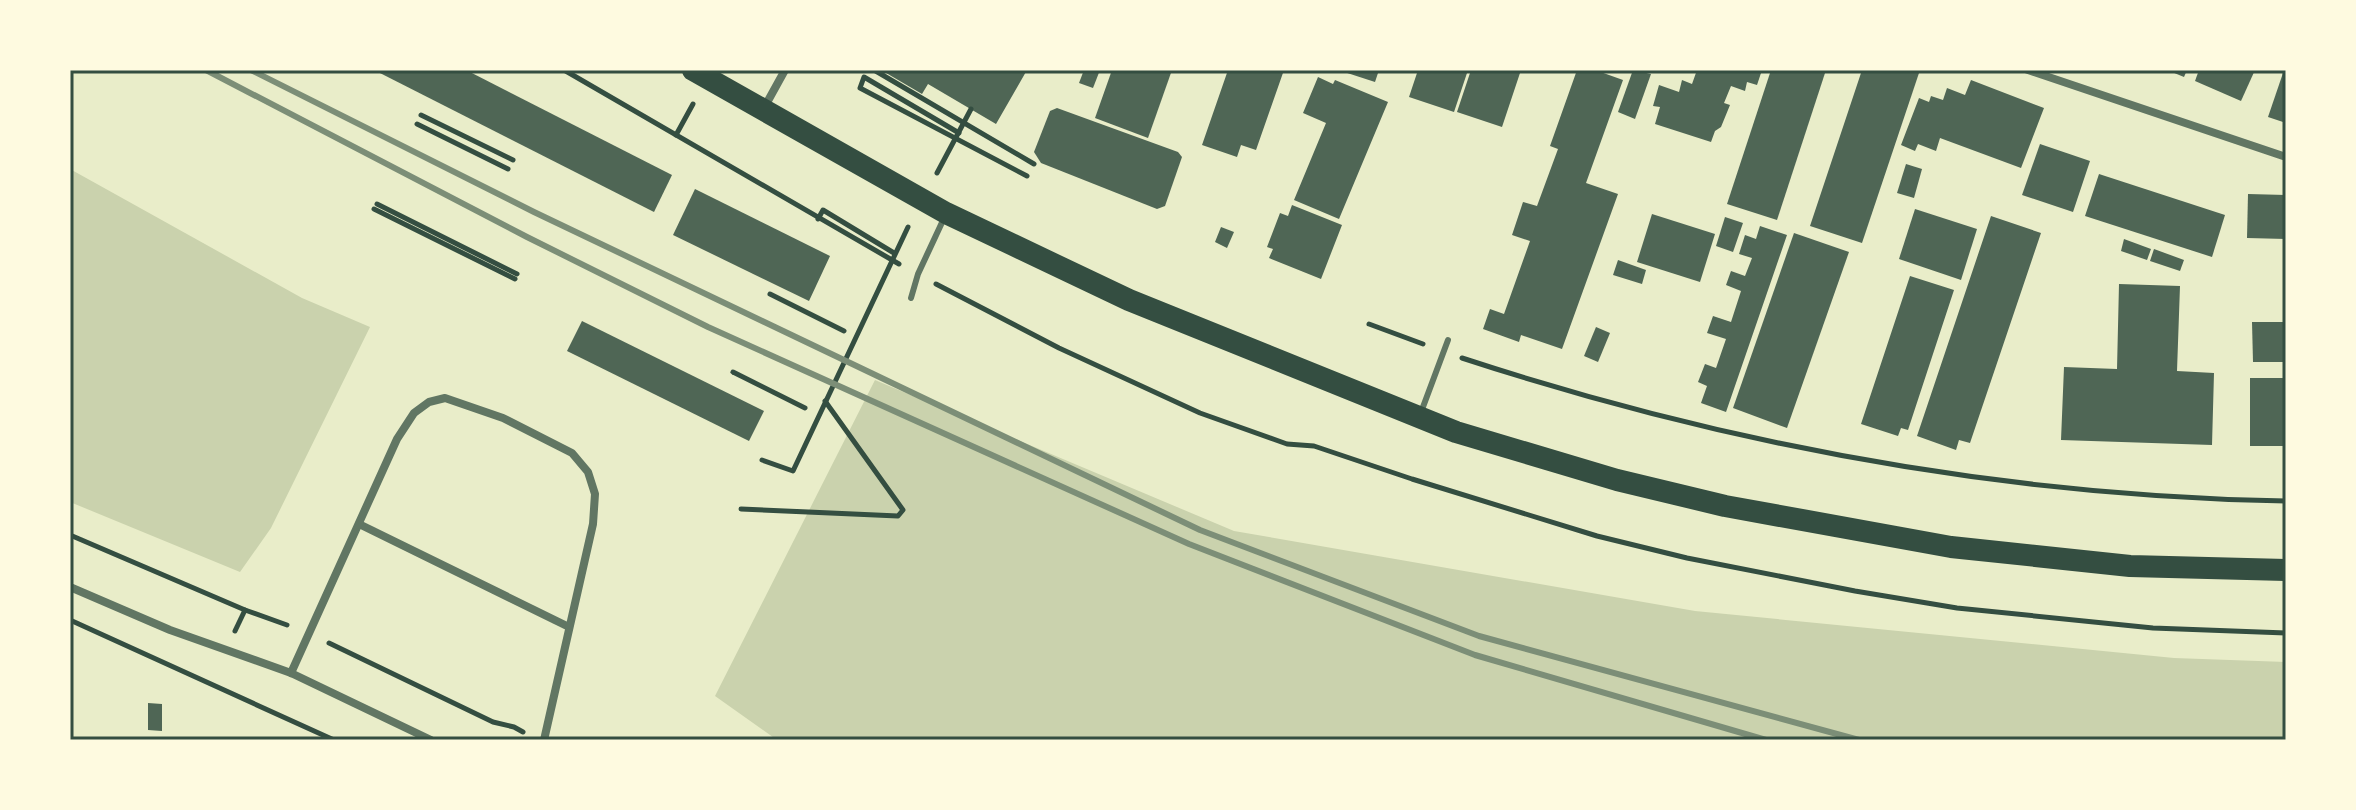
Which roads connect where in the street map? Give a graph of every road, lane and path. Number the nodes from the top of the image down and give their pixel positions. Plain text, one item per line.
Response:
1 (693, 70) edge
2 (785, 70) edge
3 (874, 70) edge
4 (2028, 70) edge
5 (971, 109) dead end
6 (763, 110) junction
7 (421, 115) dead end
8 (417, 124) dead end
9 (959, 133) junction
10 (2286, 157) edge
11 (513, 160) dead end
12 (1034, 164) dead end
13 (508, 169) dead end
14 (1027, 176) dead end
15 (930, 186) dead end
16 (376, 206) dead end
17 (946, 213) junction
18 (818, 219) dead end
19 (908, 226) dead end
20 (894, 253) junction
21 (516, 276) dead end
22 (770, 294) dead end
23 (911, 298) dead end
24 (1369, 324) dead end
25 (844, 331) dead end
26 (1448, 340) dead end
27 (1444, 352) junction
28 (733, 372) dead end
29 (825, 400) junction
30 (805, 408) dead end
31 (1419, 418) junction
32 (1287, 444) dead end
33 (762, 460) dead end
34 (2286, 501) edge
35 (741, 509) dead end
36 (359, 524) junction
37 (70, 535) edge
38 (2286, 570) edge
39 (70, 587) edge
40 (70, 620) edge
41 (276, 620) dead end
42 (569, 627) junction
43 (2286, 633) edge
44 (346, 650) dead end
45 (291, 673) junction
46 (514, 727) dead end
47 (334, 740) edge
48 (431, 740) edge
49 (544, 740) edge

1 - 6 highway
2 - 6 street
3 - 12 path
4 - 10 street
5 - 9 path
6 - 17 highway
7 - 11 path
8 - 13 path
9 - 14 path
9 - 15 path
16 - 21 path
17 - 23 lane
17 - 31 highway
18 - 20 path
19 - 20 path
20 - 29 path
22 - 25 path
24 - 27 path
26 - 27 lane
27 - 31 lane
27 - 34 path
28 - 30 path
29 - 33 path
29 - 35 path
31 - 38 highway
32 - 43 path
36 - 42 street
36 - 42 street
36 - 45 street
37 - 41 path
39 - 45 street
40 - 47 path
42 - 49 street
44 - 46 path
45 - 48 street

